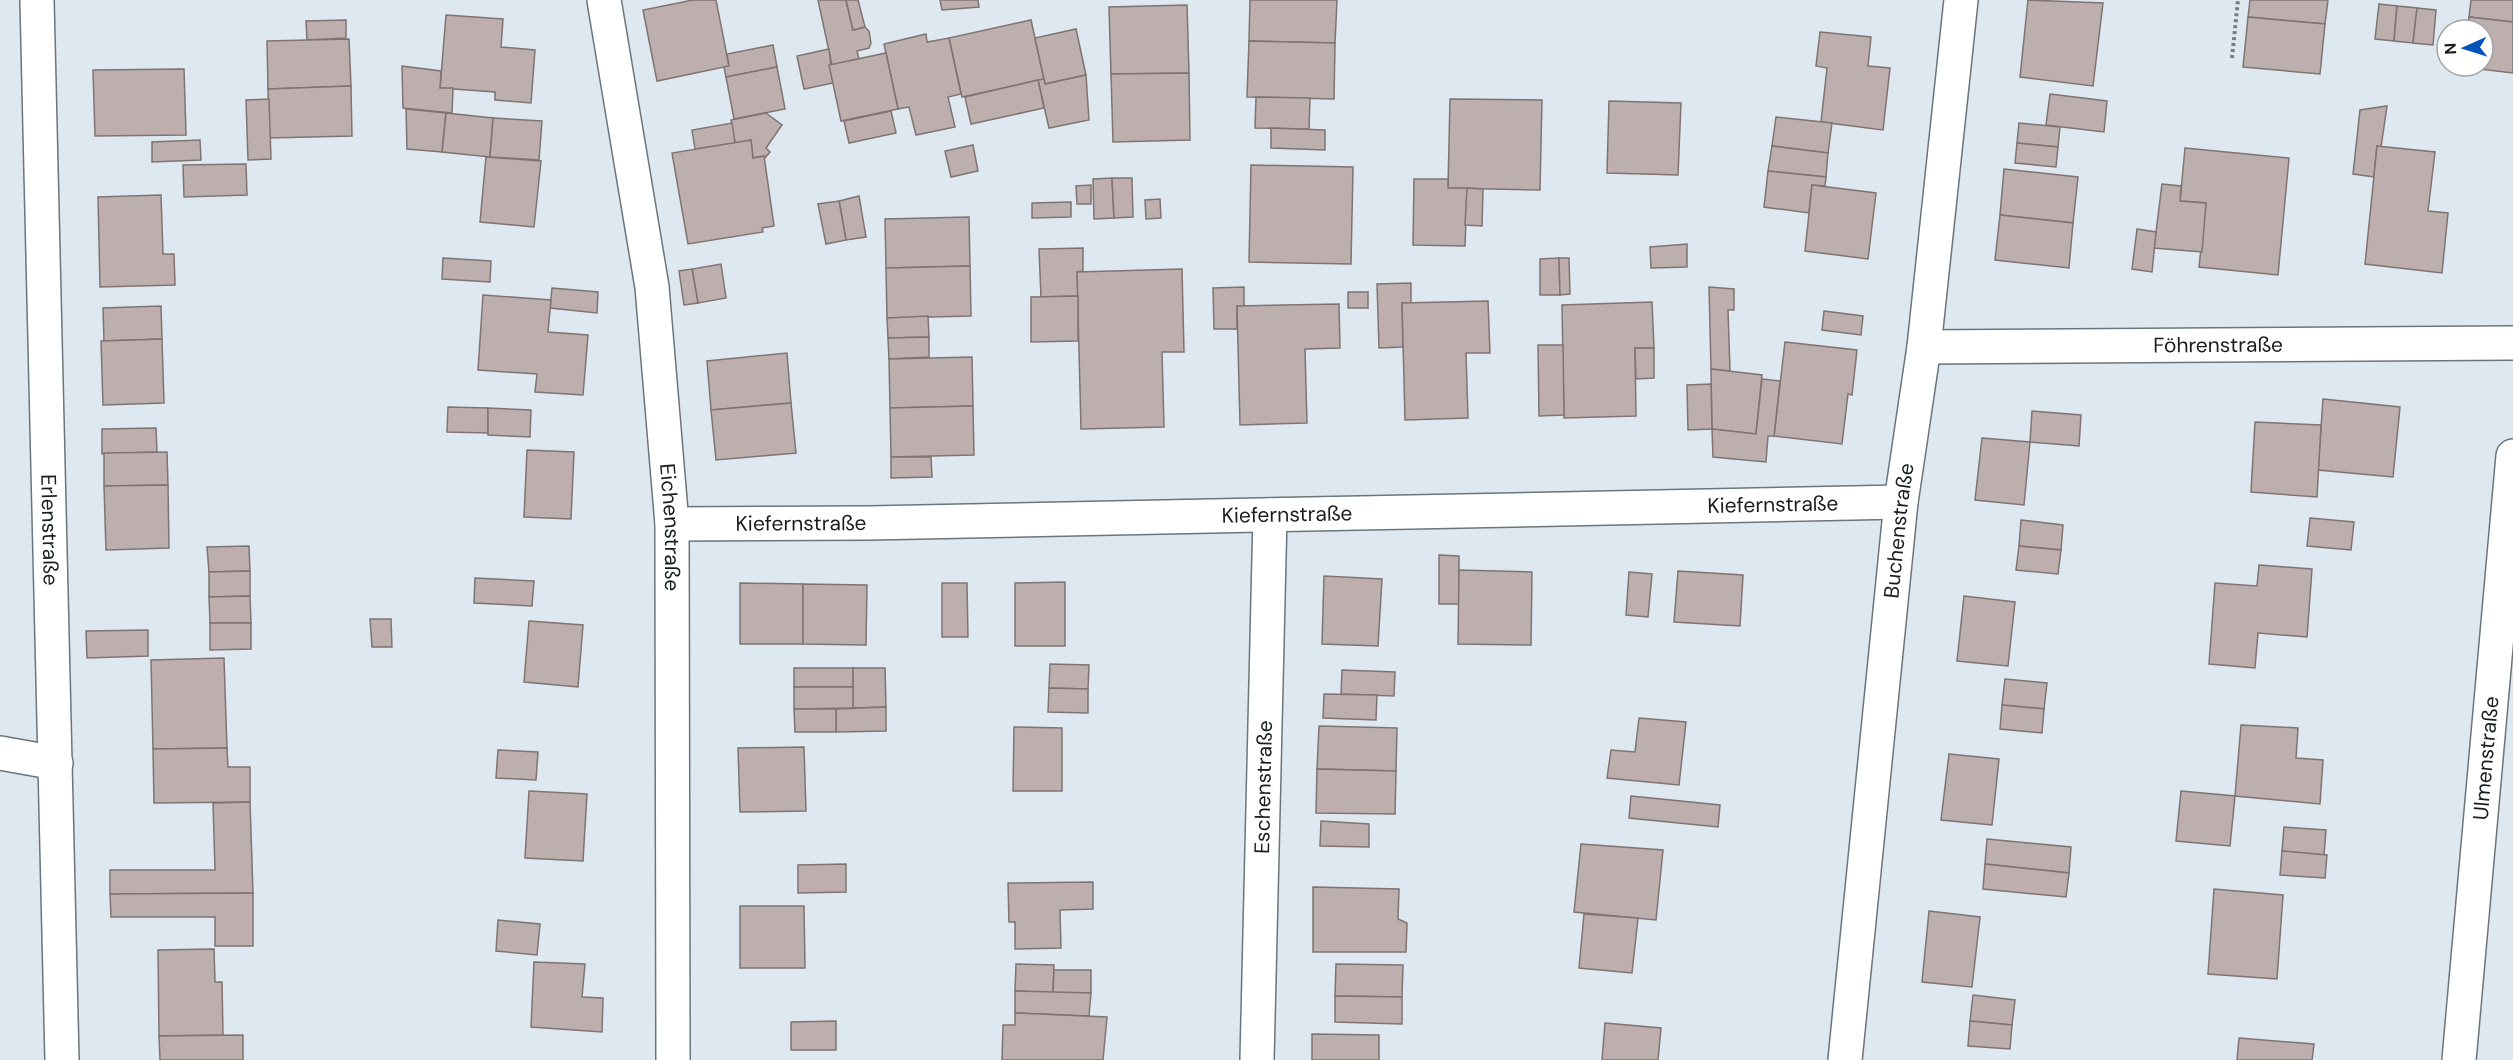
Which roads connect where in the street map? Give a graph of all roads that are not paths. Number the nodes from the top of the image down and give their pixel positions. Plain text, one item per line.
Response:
1 (37, 0) edge
2 (604, 0) edge
3 (1961, 0) edge
4 (2513, 343) edge
5 (1924, 347) junction
6 (2513, 456) edge
7 (1901, 502) junction
8 (1270, 515) junction
9 (672, 524) junction
10 (0, 753) edge
11 (56, 763) junction
12 (62, 1060) edge
13 (673, 1060) edge
14 (1257, 1060) edge
15 (1845, 1060) edge
16 (2459, 1060) edge

1 - 11 street, Erlenstraße
2 - 9 street, Eichenstraße
3 - 5 street, Buchenstraße
4 - 5 street, Föhrenstraße
5 - 7 street, Buchenstraße
6 - 16 street, Ulmenstraße
7 - 8 street, Kiefernstraße
7 - 15 street, Buchenstraße
8 - 9 street, Kiefernstraße
8 - 14 street, Eschenstraße
9 - 13 street, Eichenstraße
10 - 11 street
11 - 12 street, Erlenstraße

